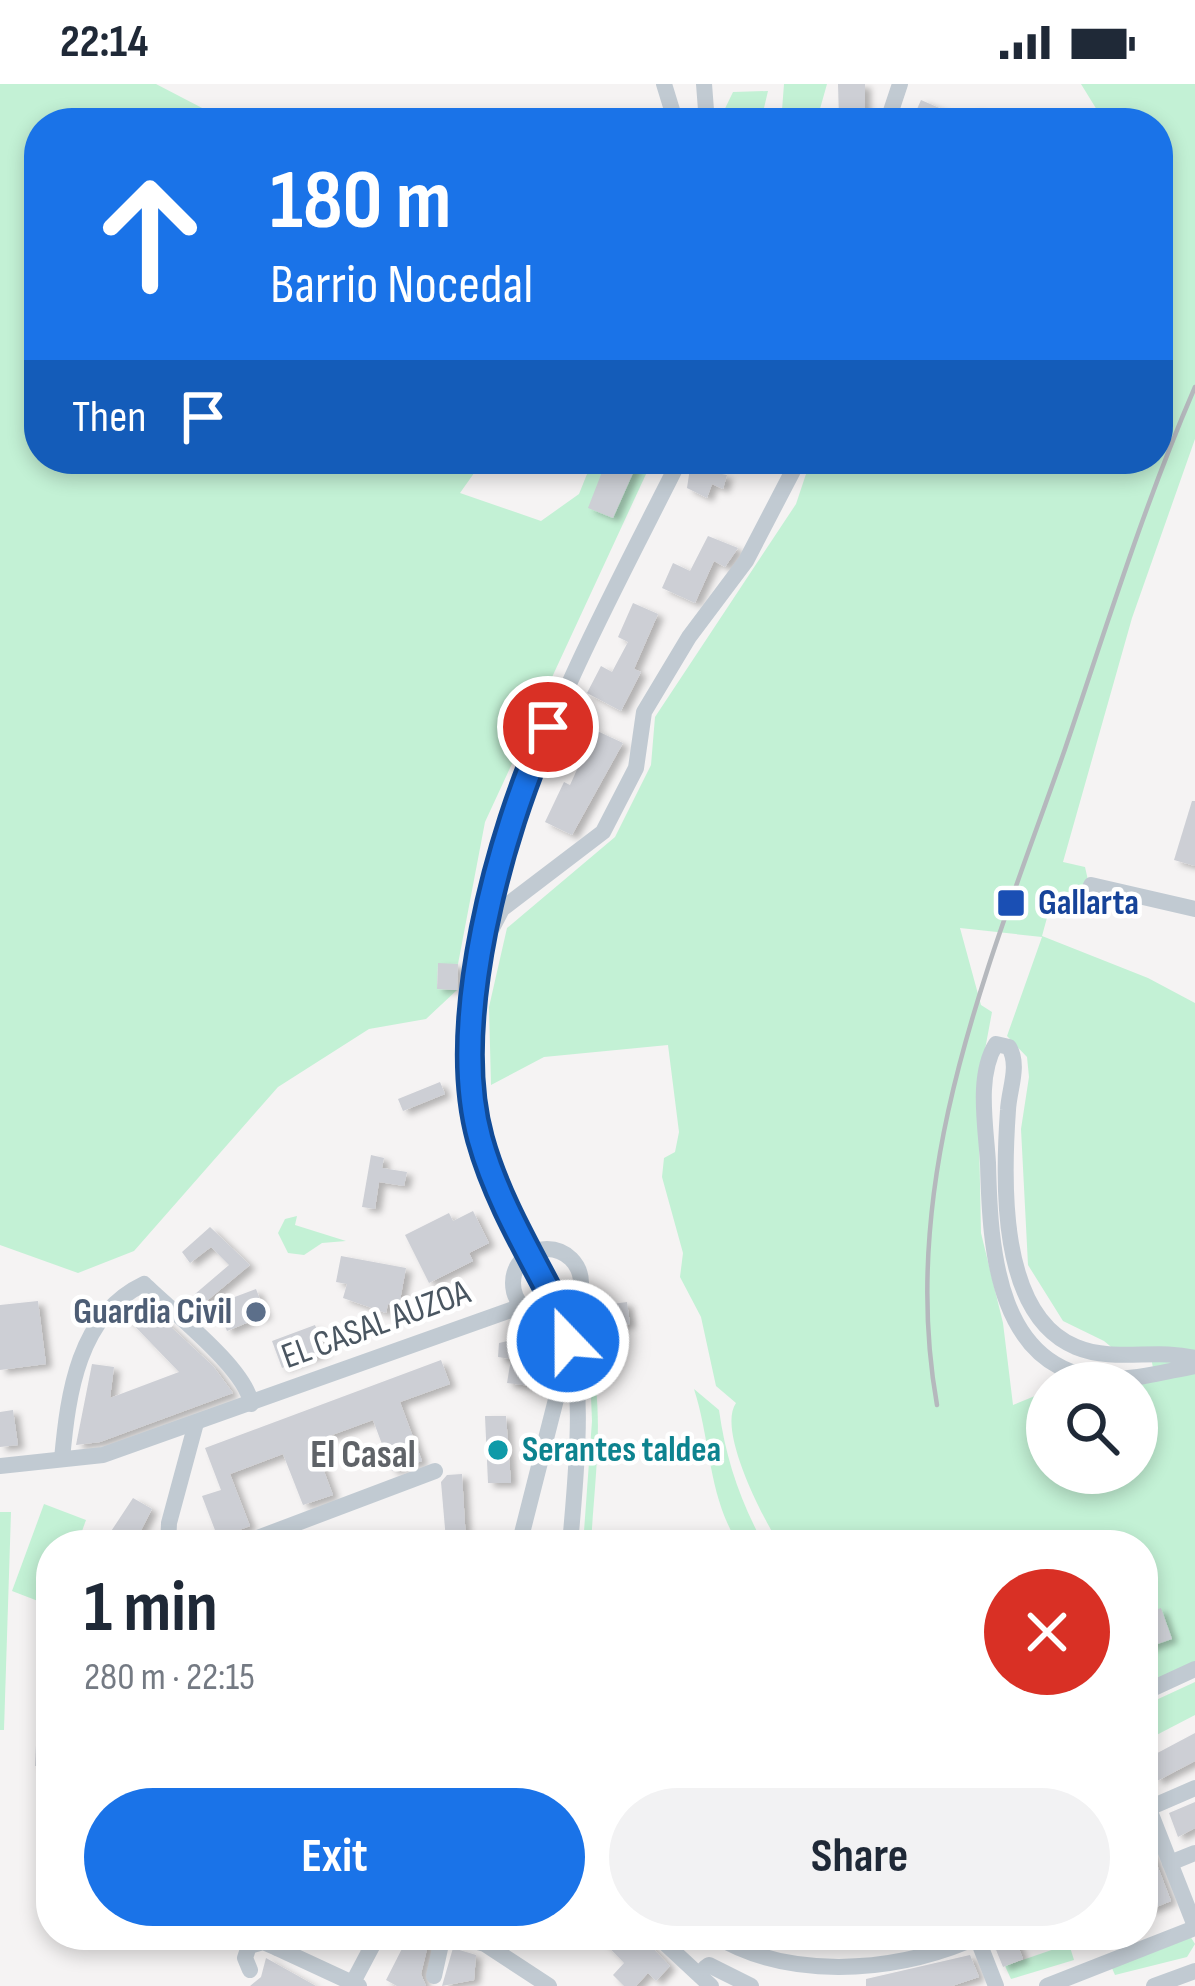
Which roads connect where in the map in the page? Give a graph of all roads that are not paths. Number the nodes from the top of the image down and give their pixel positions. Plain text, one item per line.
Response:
1 (673, 474) edge
2 (791, 474) edge
3 (1090, 884) dead end
4 (1195, 909) edge
5 (479, 953) junction
6 (530, 1254) junction
7 (522, 1306) junction
8 (561, 1314) junction
9 (569, 1349) junction
10 (1195, 1362) edge
11 (251, 1404) junction
12 (578, 1421) junction
13 (196, 1424) junction
14 (548, 1426) junction
15 (62, 1459) junction
16 (0, 1466) edge
17 (435, 1471) dead end
18 (171, 1530) edge
19 (279, 1530) edge
20 (523, 1530) edge
21 (572, 1530) edge
22 (1195, 1670) edge
23 (1158, 1686) edge
24 (1195, 1788) edge
25 (1158, 1798) edge
26 (1158, 1832) edge
27 (1195, 1853) edge
28 (1170, 1863) junction
29 (1195, 1927) edge
30 (1158, 1942) edge
31 (248, 1950) edge
32 (291, 1950) edge
33 (370, 1950) edge
34 (440, 1950) edge
35 (492, 1950) edge
36 (670, 1950) edge
37 (760, 1950) edge
38 (928, 1950) edge
39 (978, 1950) edge
40 (1137, 1950) edge
41 (250, 1970) dead end
42 (1195, 1971) edge
43 (434, 1976) dead end
44 (697, 1980) edge
45 (354, 1985) edge
46 (549, 1986) edge
47 (751, 1986) edge
48 (996, 1986) edge
49 (1047, 1986) edge
50 (1154, 1986) edge

1 - 5 street
2 - 5 street
3 - 4 street
5 - 6 street
6 - 7 street
6 - 8 street
6 - 8 street
7 - 8 street
7 - 11 street, EL CASAL AUZOA
8 - 9 street
9 - 12 street
9 - 14 street
10 - 10 street
11 - 13 street, EL CASAL AUZOA
11 - 15 street, EL CASAL AUZOA
12 - 14 street
12 - 21 street
13 - 15 street, EL CASAL AUZOA
13 - 18 street
14 - 20 street
15 - 16 street, EL CASAL AUZOA
17 - 19 street
22 - 23 street
24 - 25 street
26 - 28 street
27 - 28 street
28 - 29 street
29 - 30 street
31 - 41 street
32 - 45 street
33 - 45 street
34 - 43 street
35 - 46 street
36 - 44 street
37 - 38 street
39 - 48 street
40 - 49 street
42 - 50 street
44 - 47 street

